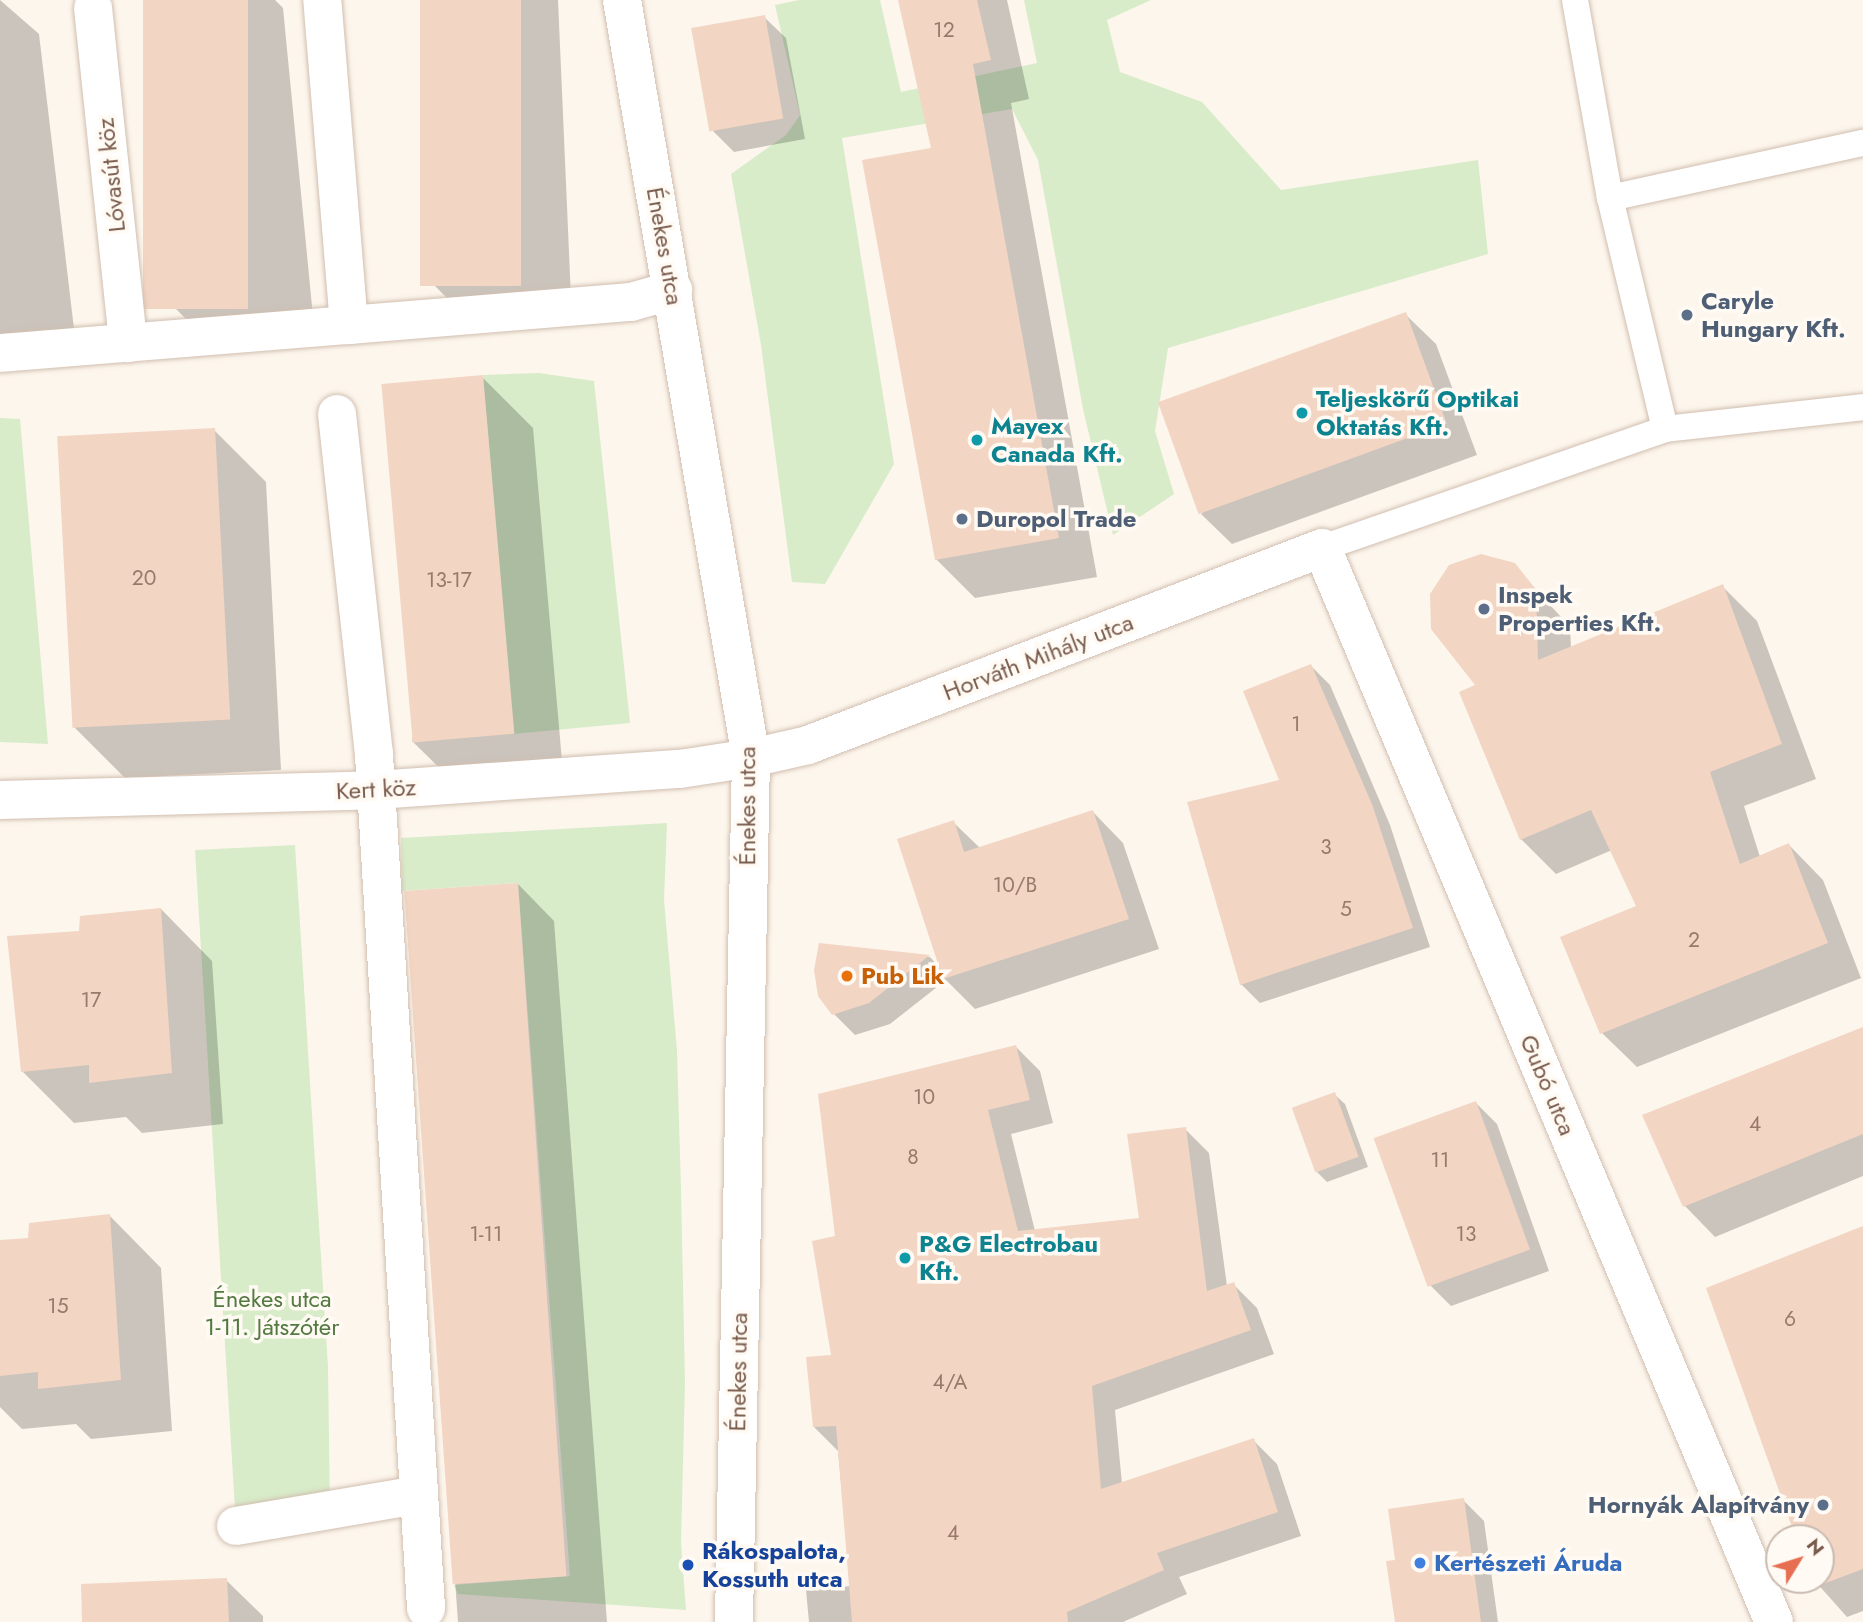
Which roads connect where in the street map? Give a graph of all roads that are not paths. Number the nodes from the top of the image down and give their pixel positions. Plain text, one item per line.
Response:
1 (322, 0) edge
2 (622, 0) edge
3 (1574, 0) edge
4 (93, 8) dead end
5 (1863, 144) edge
6 (1610, 198) junction
7 (673, 290) junction
8 (349, 325) junction
9 (128, 343) junction
10 (0, 353) edge
11 (1863, 407) edge
12 (337, 414) dead end
13 (1665, 429) junction
14 (1322, 548) junction
15 (751, 758) junction
16 (376, 790) junction
17 (0, 800) edge
18 (418, 1495) junction
19 (236, 1526) dead end
20 (426, 1608) dead end
21 (734, 1622) edge
22 (1774, 1622) edge

1 - 8 street
2 - 7 street, Énekes utca
3 - 6 lane
4 - 9 street, Lóvasút köz
5 - 6 lane
6 - 13 lane
7 - 8 street
7 - 15 street, Énekes utca
8 - 9 street
9 - 10 street
11 - 13 lane
12 - 16 street
13 - 14 lane
14 - 15 street, Horváth Mihály utca
14 - 22 street, Gubó utca
15 - 16 street, Kert köz
15 - 21 street, Énekes utca
16 - 17 street, Kert köz
16 - 18 street
18 - 19 street
18 - 20 street

